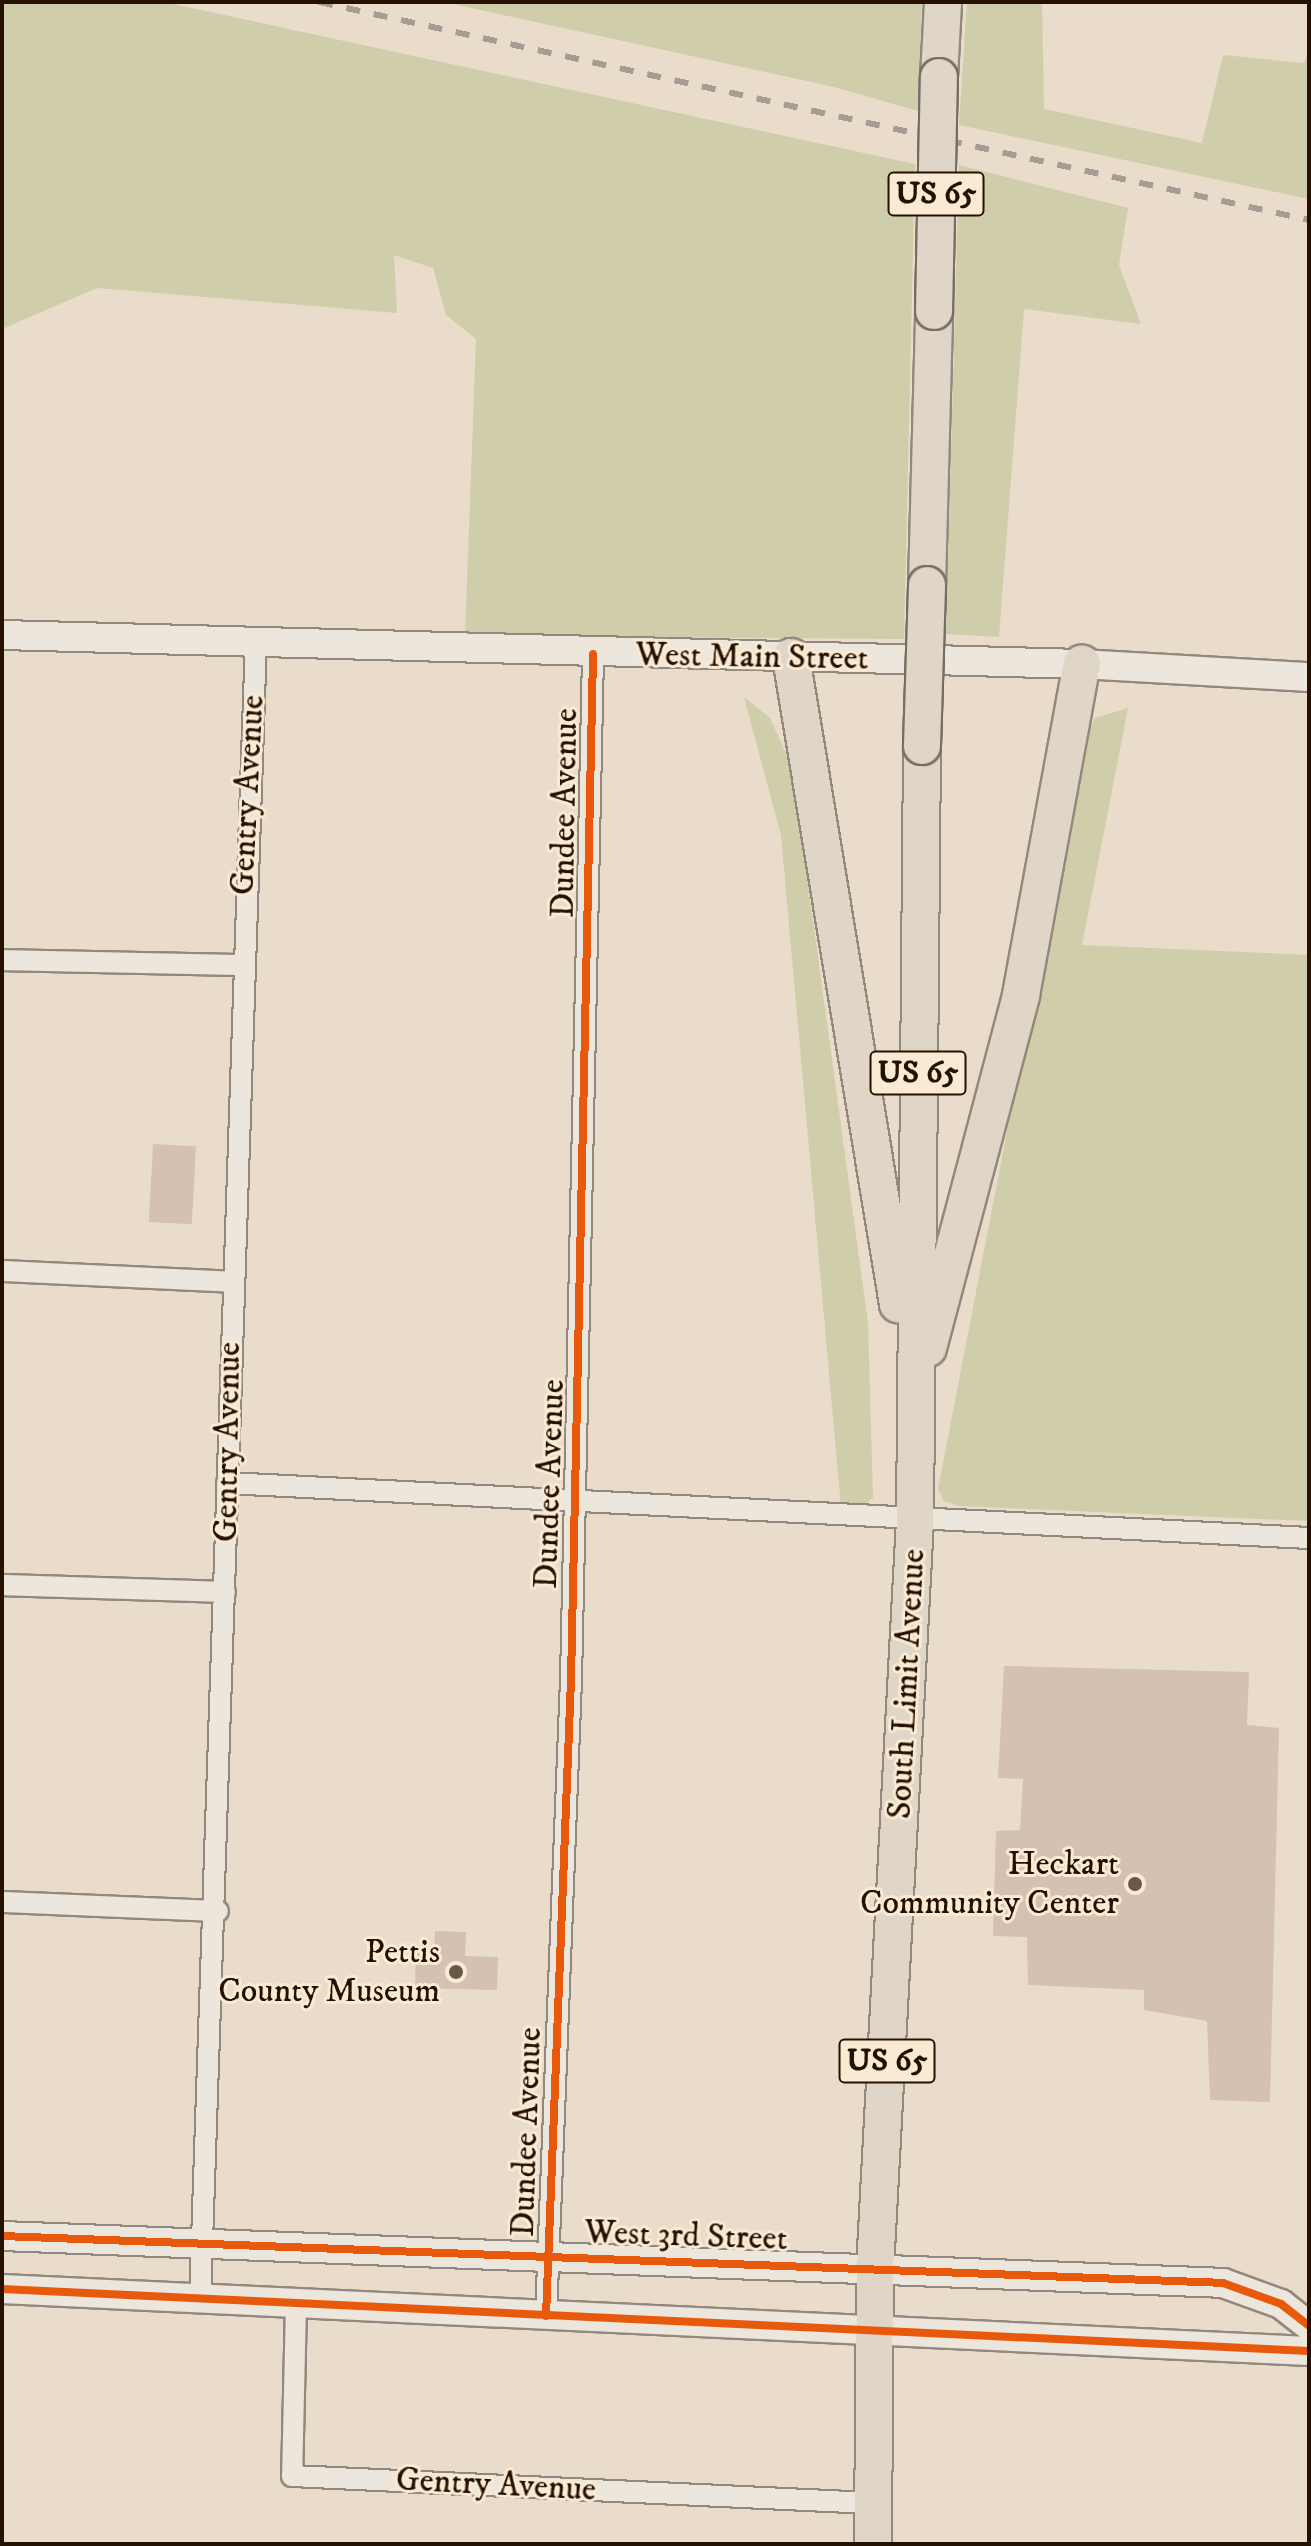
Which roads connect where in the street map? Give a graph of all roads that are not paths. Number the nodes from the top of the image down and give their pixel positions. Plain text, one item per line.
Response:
1 (943, 2) edge
2 (2, 635) edge
3 (256, 643) junction
4 (593, 654) junction
5 (791, 657) junction
6 (1082, 664) junction
7 (1309, 677) edge
8 (2, 960) edge
9 (240, 965) junction
10 (2, 1271) edge
11 (232, 1282) junction
12 (914, 1400) junction
13 (227, 1483) junction
14 (576, 1501) junction
15 (915, 1520) junction
16 (1309, 1538) edge
17 (2, 1585) edge
18 (225, 1592) junction
19 (2, 1902) edge
20 (218, 1911) junction
21 (2, 2236) edge
22 (202, 2242) junction
23 (549, 2257) junction
24 (875, 2269) junction
25 (2, 2289) edge
26 (200, 2301) junction
27 (296, 2305) junction
28 (546, 2316) junction
29 (1309, 2326) edge
30 (873, 2331) junction
31 (1309, 2351) edge
32 (872, 2503) junction
33 (873, 2544) edge

1 - 12 highway, US 65, bridge
2 - 3 street, West Main Street
3 - 4 street, West Main Street
3 - 9 street, Gentry Avenue
4 - 5 street, West Main Street
4 - 14 street, Dundee Avenue
5 - 6 street, West Main Street
5 - 12 highway
6 - 7 street, West Main Street
6 - 12 highway
8 - 9 street
9 - 11 street, Gentry Avenue
10 - 11 street
11 - 13 street, Gentry Avenue
12 - 15 highway, South Limit Avenue / US 65
13 - 14 street
13 - 18 street, Gentry Avenue
14 - 15 street
14 - 23 street, Dundee Avenue
15 - 16 street
15 - 24 highway, South Limit Avenue / US 65
17 - 18 street
18 - 20 street, Gentry Avenue
19 - 20 street
20 - 22 street, Gentry Avenue
21 - 22 street, West 3rd Street
22 - 23 street, West 3rd Street
22 - 26 street
23 - 24 street, West 3rd Street
23 - 28 street, Dundee Avenue
24 - 29 street, West 3rd Street
24 - 30 highway, South Limit Avenue / US 65
25 - 26 street
26 - 27 street
27 - 28 street
27 - 32 street, Gentry Avenue
28 - 30 street
30 - 31 street
30 - 32 highway, South Limit Avenue / US 65
32 - 33 highway, South Limit Avenue / US 65

